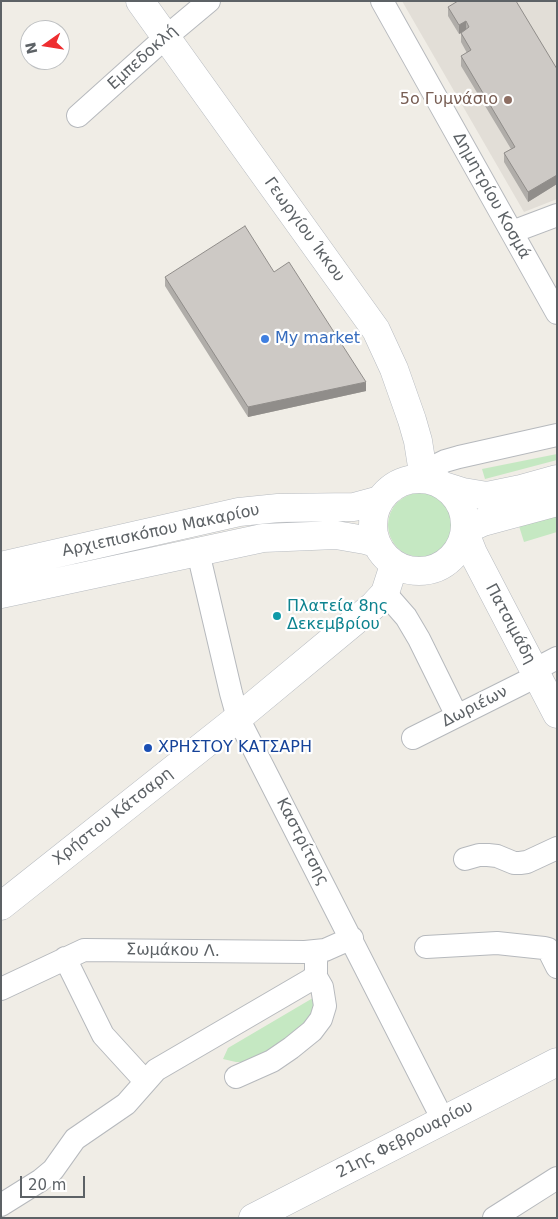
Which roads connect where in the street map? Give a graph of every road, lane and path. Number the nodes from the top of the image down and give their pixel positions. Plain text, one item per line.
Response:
1 (140, 1) edge
2 (209, 1) edge
3 (382, 1) edge
4 (166, 37) junction
5 (78, 116) dead end
6 (557, 215) edge
7 (512, 232) junction
8 (557, 313) edge
9 (557, 436) edge
10 (430, 479) junction
11 (557, 479) edge
12 (380, 500) junction
13 (557, 502) edge
14 (465, 531) junction
15 (376, 543) junction
16 (198, 552) junction
17 (394, 565) junction
18 (1, 566) edge
19 (385, 593) junction
20 (1, 594) edge
21 (542, 668) edge
22 (557, 714) edge
23 (457, 716) junction
24 (238, 718) junction
25 (413, 738) dead end
26 (557, 848) edge
27 (465, 859) dead end
28 (1, 906) edge
29 (352, 938) junction
30 (426, 947) dead end
31 (316, 951) junction
32 (65, 958) junction
33 (557, 967) edge
34 (315, 975) junction
35 (1, 989) edge
36 (557, 1062) edge
37 (236, 1077) dead end
38 (145, 1081) junction
39 (443, 1120) junction
40 (557, 1178) edge
41 (1, 1205) edge
42 (252, 1218) edge
43 (494, 1218) edge

1 - 4 main road, Γεωργίου Ίκκου
2 - 4 street, Εμπεδοκλή
3 - 7 street, Δημητρίου Κοσμά
4 - 5 street, Εμπεδοκλή
4 - 10 main road, Γεωργίου Ίκκου
6 - 7 street
7 - 8 street, Δημητρίου Κοσμά
9 - 10 street
10 - 11 main road
10 - 12 main road
10 - 14 main road
12 - 15 main road
12 - 18 main road, Αρχιεπισκόπου Μακαρίου
13 - 14 main road
14 - 17 main road
14 - 21 main road, Πατσιμάδη
15 - 16 main road, Αρχιεπισκόπου Μακαρίου
15 - 17 main road
16 - 20 main road, Αρχιεπισκόπου Μακαρίου
16 - 24 street, Καστρίτσης
17 - 19 main road, Χρήστου Κάτσαρη
19 - 23 street
19 - 24 main road, Χρήστου Κάτσαρη
21 - 22 main road, Πατσιμάδη
21 - 23 street, Δωριέων
23 - 25 street, Δωριέων
24 - 28 main road, Χρήστου Κάτσαρη
24 - 29 street, Καστρίτσης
26 - 27 street
29 - 31 street, Σωμάκου Λ.
29 - 39 street, Καστρίτσης
30 - 33 street
31 - 32 street, Σωμάκου Λ.
31 - 34 street
32 - 35 street, Σωμάκου Λ.
32 - 38 street
34 - 37 street
34 - 38 street
36 - 39 main road, 21ης Φεβρουαρίου
38 - 41 street
39 - 42 main road, 21ης Φεβρουαρίου
40 - 43 street

